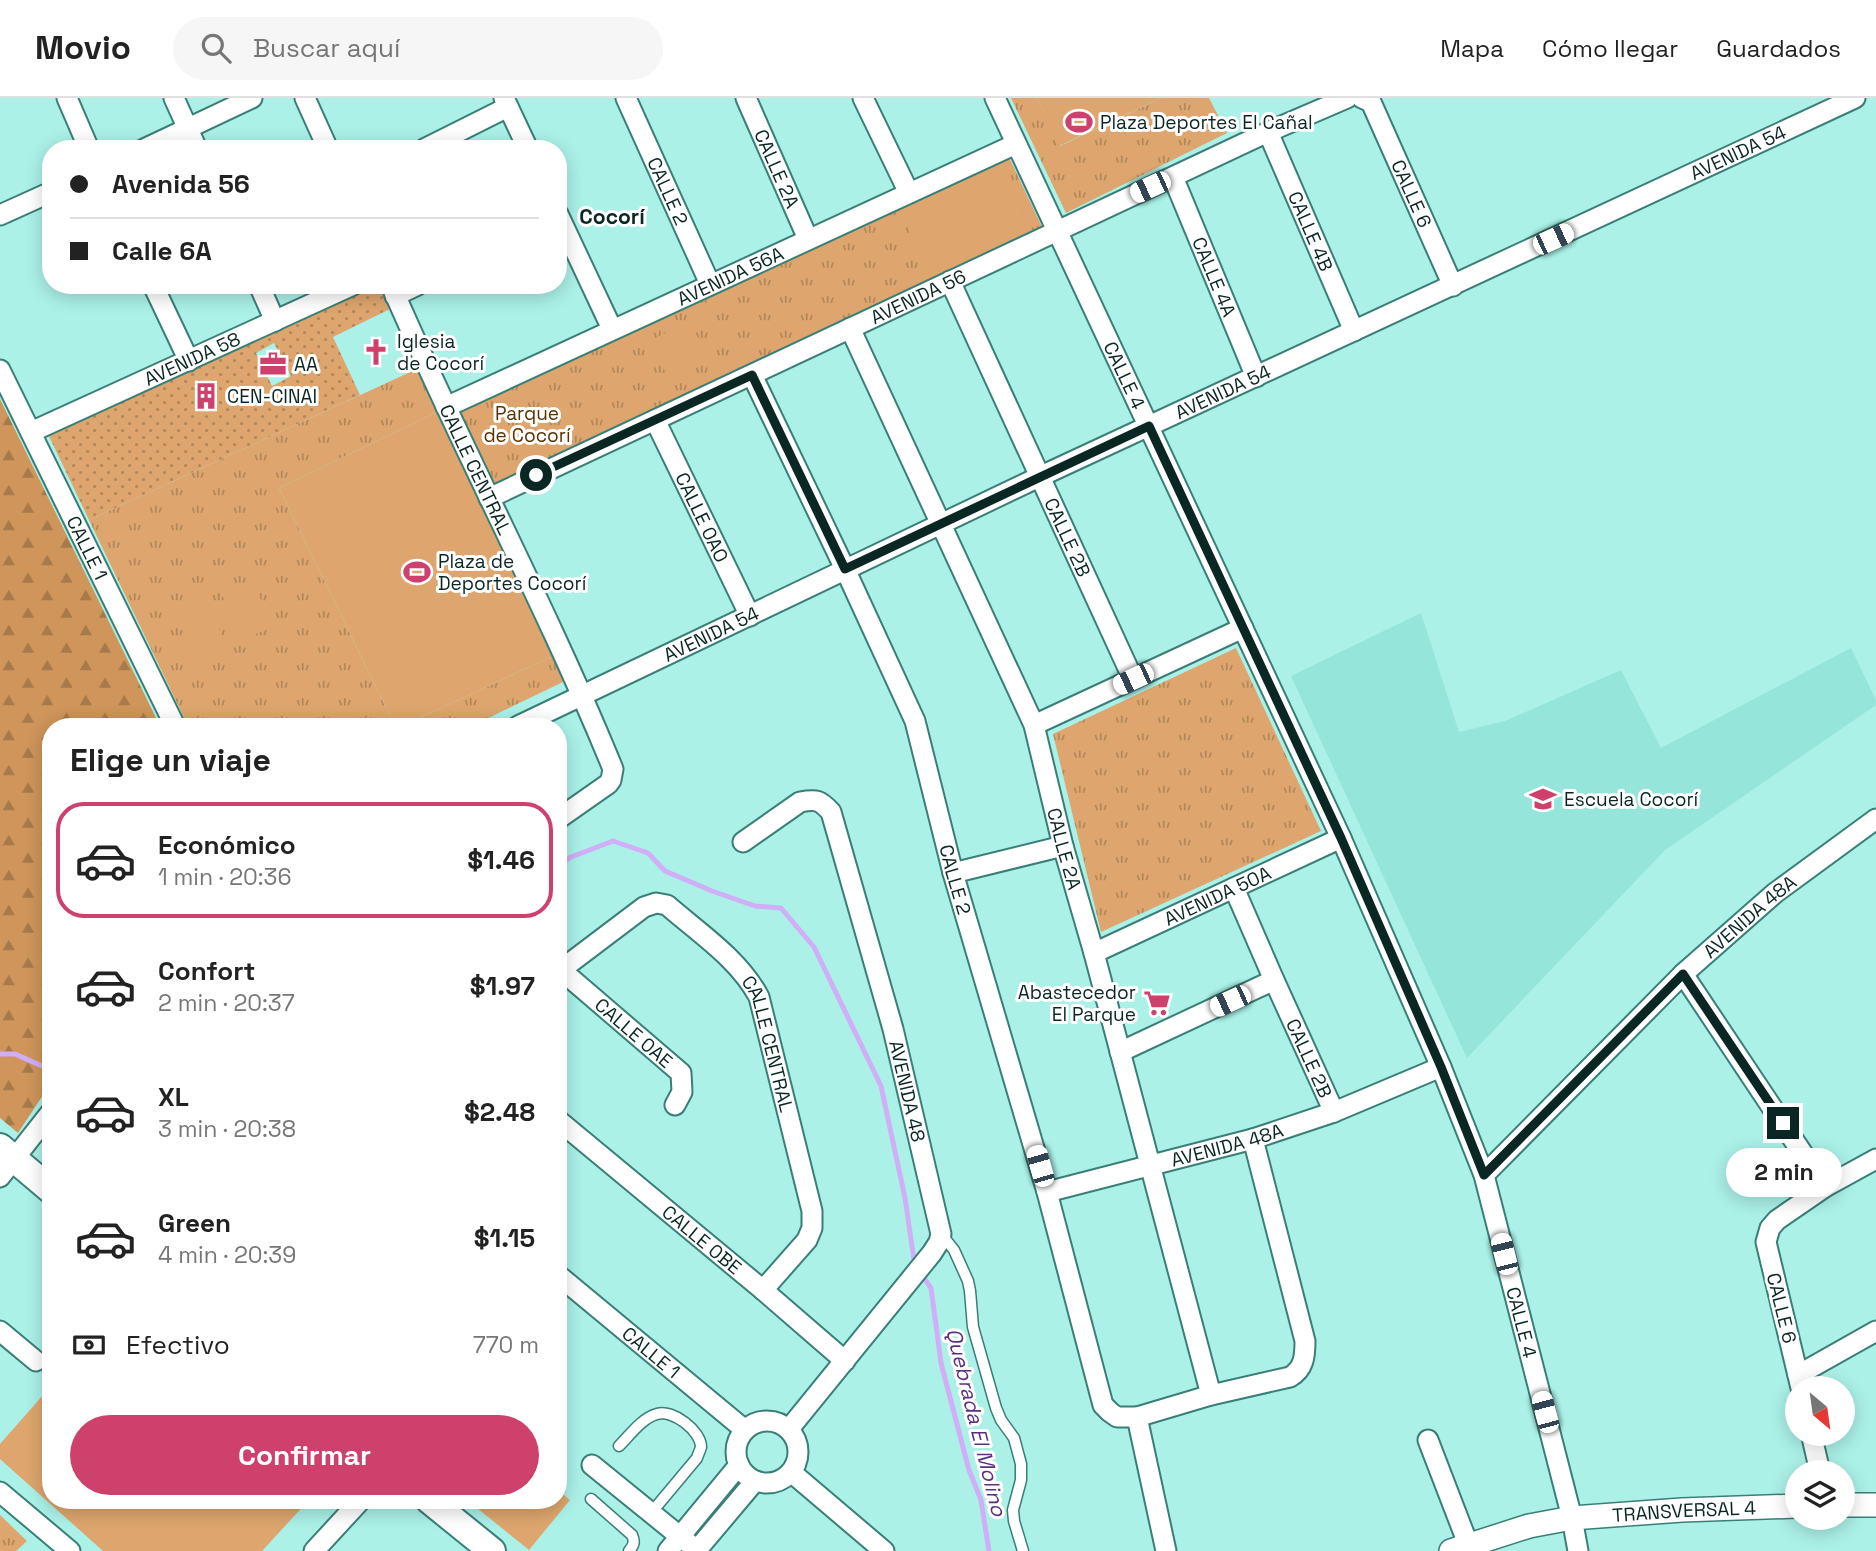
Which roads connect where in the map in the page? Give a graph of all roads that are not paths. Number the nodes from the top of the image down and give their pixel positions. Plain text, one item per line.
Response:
1 (67, 98) edge
2 (174, 98) edge
3 (252, 98) edge
4 (305, 98) edge
5 (626, 98) edge
6 (746, 98) edge
7 (863, 98) edge
8 (995, 98) edge
9 (1347, 98) edge
10 (1855, 98) edge
11 (1367, 100) edge
12 (506, 102) edge
13 (187, 128) junction
14 (1268, 132) junction
15 (85, 140) edge
16 (162, 140) edge
17 (193, 140) edge
18 (324, 140) edge
19 (440, 140) edge
20 (524, 140) edge
21 (1016, 144) junction
22 (1173, 177) junction
23 (909, 193) junction
24 (42, 196) edge
25 (0, 215) edge
26 (1058, 231) junction
27 (567, 233) edge
28 (808, 239) junction
29 (950, 281) junction
30 (710, 284) junction
31 (1452, 285) junction
32 (157, 294) edge
33 (263, 294) edge
34 (334, 294) edge
35 (394, 294) edge
36 (275, 321) junction
37 (850, 328) junction
38 (612, 329) junction
39 (1354, 331) junction
40 (189, 361) junction
41 (0, 370) edge
42 (752, 375) junction
43 (1256, 377) junction
44 (446, 407) junction
45 (655, 420) junction
46 (1149, 426) junction
47 (31, 432) junction
48 (1039, 477) junction
49 (489, 498) junction
50 (942, 524) junction
51 (845, 569) junction
52 (750, 616) junction
53 (1243, 628) junction
54 (1133, 679) junction
55 (583, 694) junction
56 (171, 718) edge
57 (534, 718) edge
58 (1034, 725) junction
59 (567, 813) edge
60 (1876, 818) edge
61 (1341, 838) junction
62 (743, 842) dead end
63 (1063, 846) junction
64 (953, 873) junction
65 (1234, 888) junction
66 (1094, 953) junction
67 (567, 965) edge
68 (1683, 974) junction
69 (567, 978) edge
70 (1274, 980) junction
71 (1120, 1052) junction
72 (1441, 1067) junction
73 (675, 1105) dead end
74 (1334, 1112) junction
75 (42, 1122) edge
76 (567, 1127) edge
77 (1253, 1139) junction
78 (1876, 1159) edge
79 (5, 1161) edge
80 (1150, 1165) junction
81 (1484, 1175) junction
82 (42, 1184) edge
83 (1825, 1187) junction
84 (1048, 1192) junction
85 (941, 1234) junction
86 (567, 1282) edge
87 (763, 1290) junction
88 (0, 1331) edge
89 (1876, 1331) edge
90 (36, 1361) dead end
91 (845, 1361) junction
92 (1799, 1376) edge
93 (1809, 1376) edge
94 (1211, 1395) junction
95 (1137, 1417) junction
96 (789, 1429) junction
97 (745, 1430) junction
98 (1428, 1440) dead end
99 (619, 1446) dead end
100 (592, 1465) dead end
101 (739, 1465) junction
102 (791, 1472) junction
103 (755, 1481) junction
104 (0, 1492) edge
105 (591, 1499) dead end
106 (1876, 1505) edge
107 (1785, 1506) edge
108 (1855, 1506) edge
109 (353, 1509) edge
110 (439, 1509) edge
111 (651, 1513) junction
112 (1572, 1518) junction
113 (674, 1544) edge
114 (481, 1548) edge
115 (1459, 1548) edge
116 (70, 1551) edge
117 (314, 1551) edge
118 (629, 1551) edge
119 (697, 1551) edge
120 (884, 1551) edge
121 (1023, 1551) edge
122 (1166, 1551) edge
123 (1578, 1551) edge

1 - 15 street
2 - 13 street
3 - 13 street
4 - 18 street
5 - 30 street, CALLE 2
6 - 28 street, CALLE 2A
7 - 23 street
8 - 21 street, CALLE 4
9 - 14 street, AVENIDA 56
10 - 31 street, AVENIDA 54
11 - 31 street, CALLE 6
12 - 19 street
12 - 20 street
13 - 16 street
13 - 17 street
14 - 22 street, AVENIDA 56
14 - 39 street, CALLE 4B
21 - 23 street, AVENIDA 56A
21 - 26 street, CALLE 4
22 - 26 street, AVENIDA 56
22 - 43 street, CALLE 4A
23 - 28 street, AVENIDA 56A
24 - 25 street
26 - 29 street, AVENIDA 56
26 - 46 street, CALLE 4
27 - 38 street
28 - 30 street, AVENIDA 56A
29 - 37 street, AVENIDA 56
29 - 48 street, CALLE 2B
30 - 38 street, AVENIDA 56A
31 - 39 street, AVENIDA 54
32 - 40 street
33 - 36 street
34 - 36 street, AVENIDA 58
35 - 44 street, CALLE CENTRAL
36 - 40 street, AVENIDA 58
37 - 42 street, AVENIDA 56
37 - 50 street, CALLE 2A
38 - 44 street, AVENIDA 56A
39 - 43 street, AVENIDA 54
40 - 47 street, AVENIDA 58
41 - 47 street, CALLE 1
42 - 45 street, AVENIDA 56
42 - 51 street, CALLE 2
43 - 46 street, AVENIDA 54
44 - 49 street, CALLE CENTRAL
45 - 49 street, AVENIDA 56
45 - 52 street, CALLE 0AO
46 - 48 street, AVENIDA 54
46 - 53 street, CALLE 4
47 - 56 street, CALLE 1
48 - 50 street, AVENIDA 54
48 - 54 street, CALLE 2B
49 - 55 street, CALLE CENTRAL
50 - 51 street, AVENIDA 54
50 - 58 street, CALLE 2A
51 - 52 street, AVENIDA 54
51 - 64 street, CALLE 2
52 - 55 street, AVENIDA 54
53 - 54 street
53 - 61 street, CALLE 4
54 - 58 street
55 - 57 street, AVENIDA 54
55 - 59 street, CALLE CENTRAL
58 - 63 street, CALLE 2A
60 - 68 street, AVENIDA 48A
61 - 65 street, AVENIDA 50A
61 - 72 street, CALLE 4
62 - 85 street, AVENIDA 48
63 - 64 street
63 - 66 street, CALLE 2A
64 - 84 street, CALLE 2
65 - 66 street, AVENIDA 50A
65 - 70 street, CALLE 2B
66 - 71 street, CALLE 2A
67 - 87 street, CALLE CENTRAL
68 - 81 street, AVENIDA 48A
68 - 83 street
69 - 73 street, CALLE 0AE
70 - 71 street
70 - 74 street, CALLE 2B
71 - 80 street, CALLE 2A
72 - 74 street, AVENIDA 48A
72 - 81 street, CALLE 4
74 - 77 street, AVENIDA 48A
75 - 79 street
76 - 87 street, CALLE 0BE
77 - 80 street, AVENIDA 48A
77 - 94 street
78 - 83 street
79 - 82 main road
80 - 84 street, AVENIDA 48A
80 - 94 street, CALLE 2A
81 - 112 street, CALLE 4
83 - 92 street, CALLE 6
84 - 95 street, CALLE 2
85 - 91 street
85 - 121 lane
86 - 97 street, CALLE 1
87 - 91 street, CALLE 0BE
88 - 90 street
89 - 93 street
91 - 96 street
94 - 95 street
95 - 122 street
96 - 97 street
96 - 102 street
97 - 101 street
98 - 115 street
99 - 111 lane
100 - 111 street
101 - 103 street
101 - 113 street
102 - 103 street
102 - 120 street
103 - 119 street
104 - 116 street
105 - 118 lane
106 - 108 street
107 - 112 street, TRANSVERSAL 4
109 - 117 street
110 - 114 main road
111 - 113 street
112 - 115 street, TRANSVERSAL 4
112 - 123 street, CALLE 4
113 - 119 street

